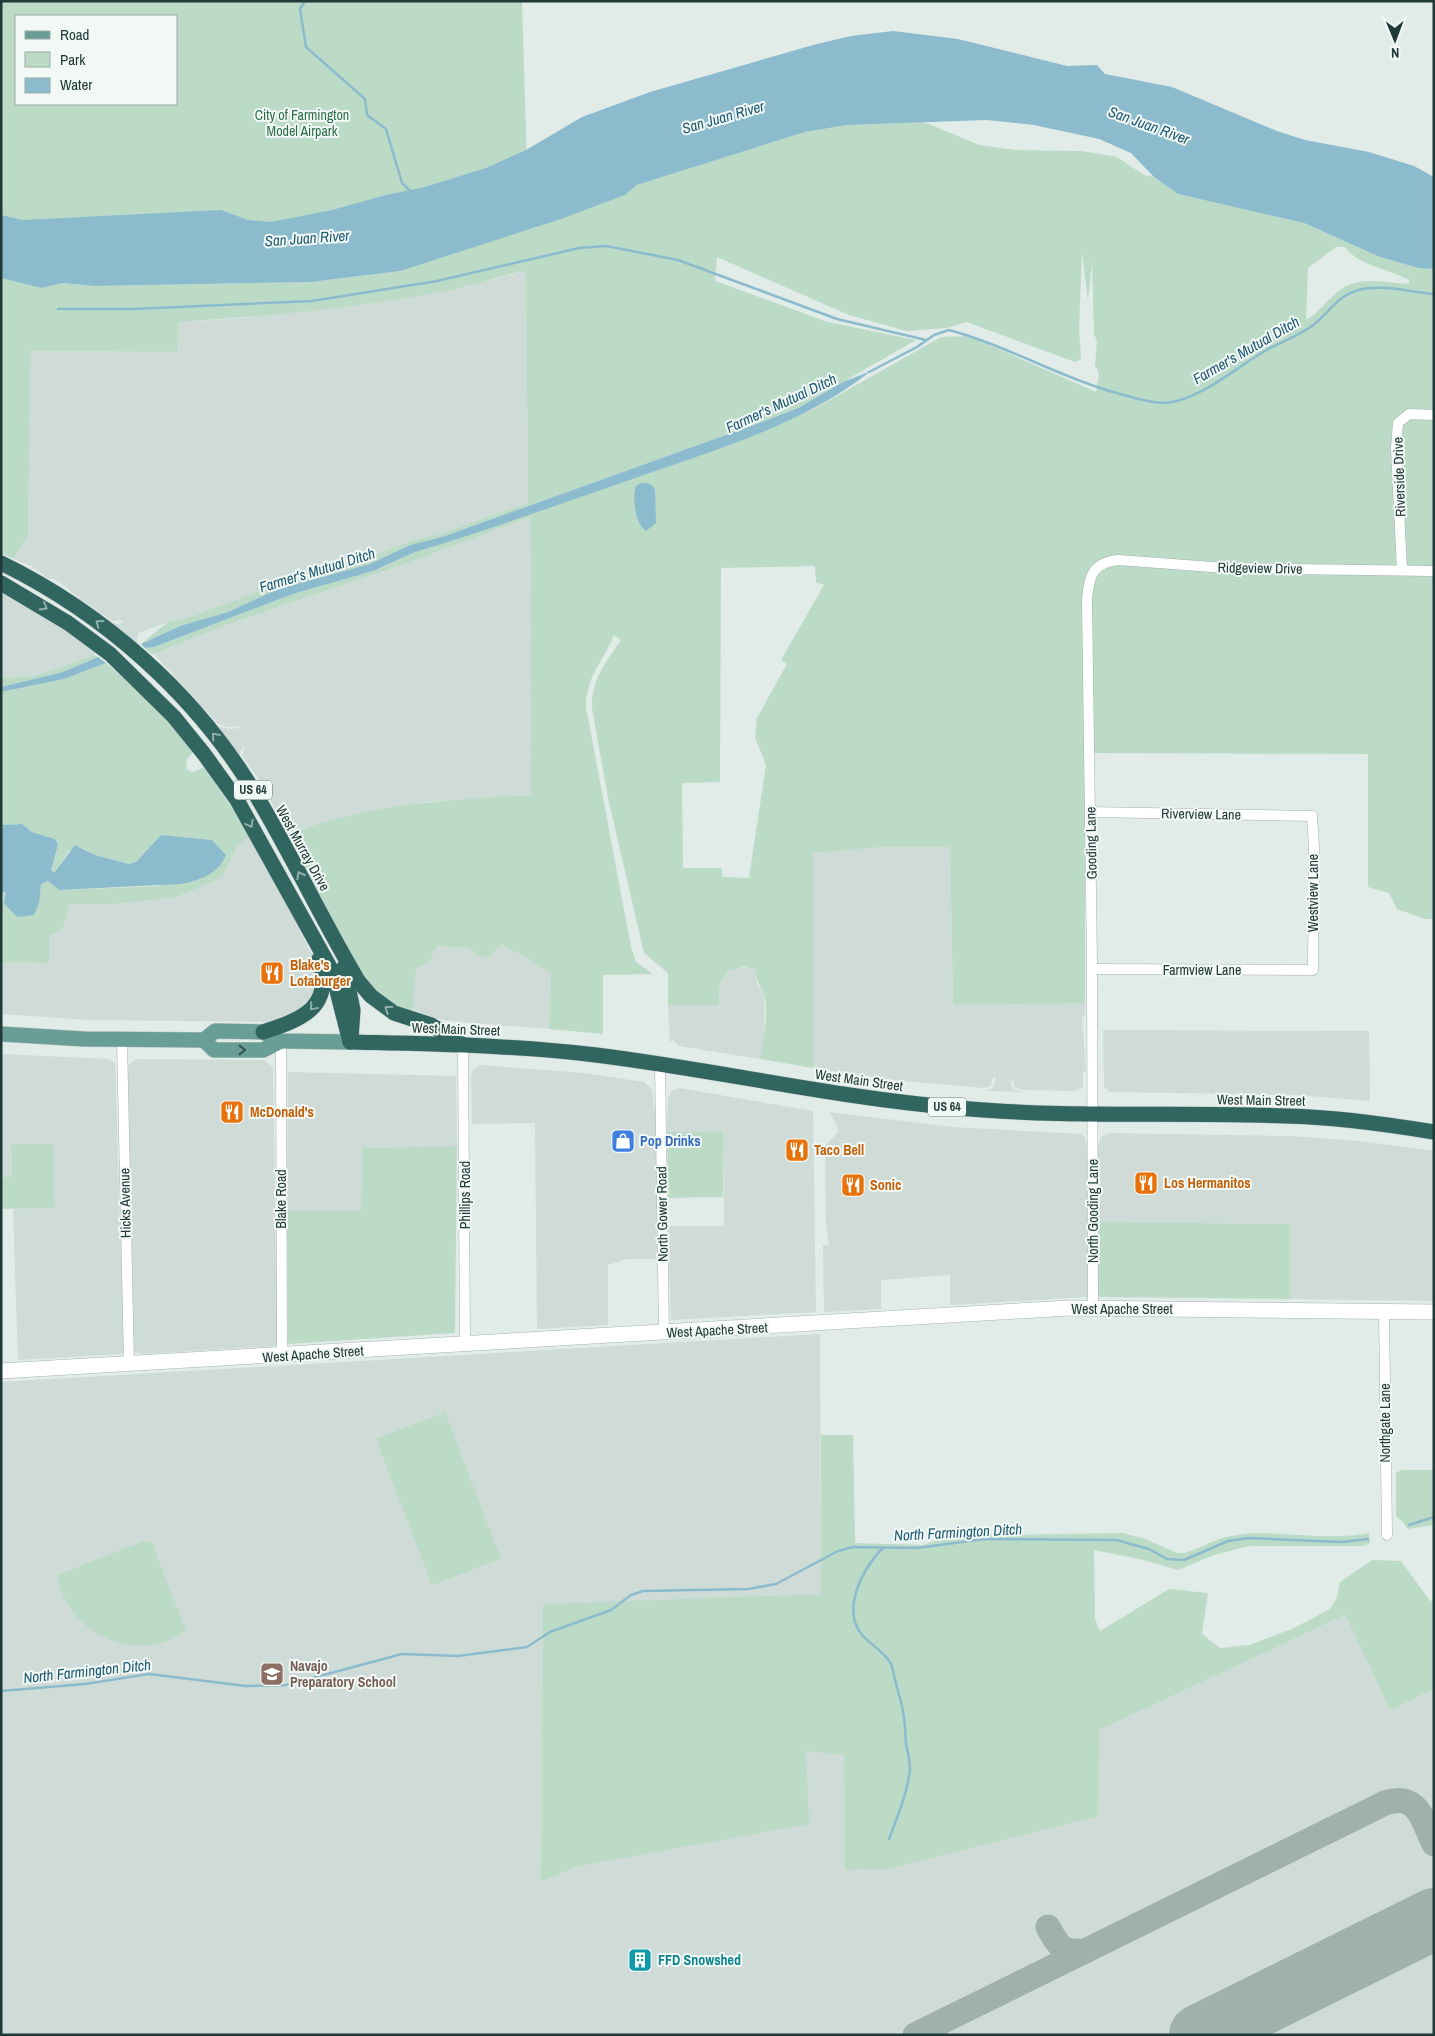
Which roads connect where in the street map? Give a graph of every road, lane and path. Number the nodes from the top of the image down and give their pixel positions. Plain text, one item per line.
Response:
1 (1434, 415) edge
2 (1, 563) edge
3 (1402, 570) junction
4 (1434, 571) edge
5 (1092, 574) joint
6 (1, 583) edge
7 (1090, 812) junction
8 (1312, 816) joint
9 (326, 925) junction
10 (309, 929) junction
11 (1092, 969) junction
12 (1313, 970) joint
13 (263, 1032) junction
14 (1, 1034) edge
15 (122, 1040) junction
16 (204, 1040) junction
17 (281, 1041) junction
18 (350, 1042) junction
19 (463, 1044) junction
20 (660, 1064) junction
21 (1093, 1114) junction
22 (1434, 1132) edge
23 (1094, 1308) junction
24 (1384, 1311) junction
25 (1434, 1312) edge
26 (664, 1333) junction
27 (465, 1345) junction
28 (282, 1356) junction
29 (129, 1365) junction
30 (1, 1371) edge
31 (1386, 1535) dead end

1 - 3 street, Riverside Drive
9 -> 2 highway, West Murray Drive / US 64
3 - 4 street, Ridgeview Drive
3 - 5 street, Ridgeview Drive
5 - 7 street, Gooding Lane
6 -> 10 highway, US 64
7 - 8 street, Riverview Lane
7 - 11 street, Gooding Lane
8 - 12 street, Westview Lane
9 - 18 highway
19 -> 9 highway, West Murray Drive / US 64
10 -> 13 highway
10 - 18 highway, US 64
11 - 12 street, Farmview Lane
11 - 21 street, Gooding Lane
13 - 16 main road, West Main Street
13 - 17 main road, West Main Street
14 - 15 main road, West Main Street
15 - 16 main road, West Main Street
15 - 29 street, Hicks Avenue
16 -> 17 main road, West Main Street
17 - 18 main road, West Main Street
17 - 28 street, Blake Road
18 - 19 highway, West Main Street / US 64
19 - 20 highway, West Main Street / US 64
19 - 27 street, Phillips Road
20 - 21 highway, West Main Street / US 64
20 - 26 street, North Gower Road
21 - 22 highway, West Main Street / US 64
21 - 23 street, North Gooding Lane
23 - 24 main road, West Apache Street
23 - 26 main road, West Apache Street
24 - 25 main road, West Apache Street
24 - 31 street, Northgate Lane
26 - 27 main road, West Apache Street
27 - 28 main road, West Apache Street
28 - 29 main road, West Apache Street
29 - 30 main road, West Apache Street

